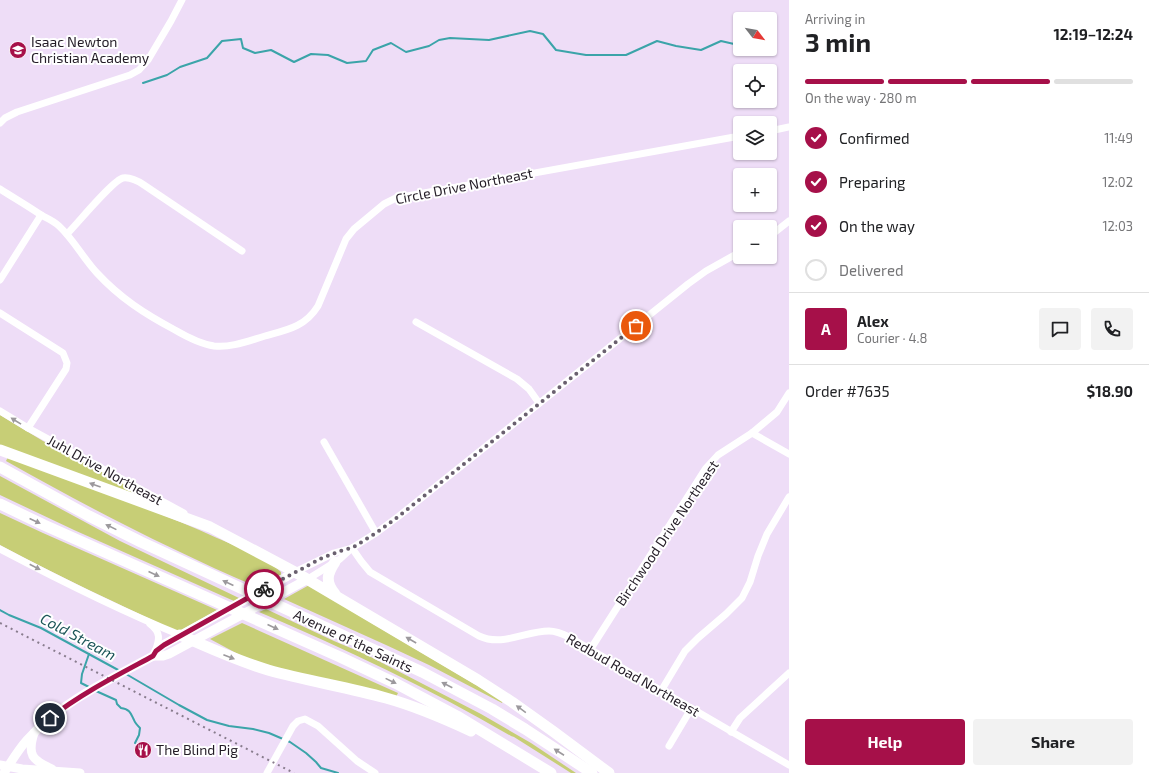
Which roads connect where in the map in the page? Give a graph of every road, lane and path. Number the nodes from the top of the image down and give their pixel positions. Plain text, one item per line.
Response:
1 (182, 0) edge
2 (0, 123) edge
3 (789, 127) edge
4 (777, 130) edge
5 (733, 137) edge
6 (0, 189) edge
7 (42, 215) junction
8 (789, 221) edge
9 (777, 230) edge
10 (67, 234) junction
11 (242, 251) dead end
12 (733, 256) edge
13 (0, 280) edge
14 (0, 313) edge
15 (416, 322) dead end
16 (789, 393) edge
17 (539, 403) junction
18 (0, 411) edge
19 (28, 428) junction
20 (752, 433) junction
21 (324, 442) dead end
22 (0, 450) edge
23 (789, 454) edge
24 (0, 467) edge
25 (789, 497) edge
26 (0, 504) edge
27 (210, 527) junction
28 (376, 533) junction
29 (352, 548) junction
30 (0, 549) edge
31 (335, 562) junction
32 (296, 572) junction
33 (303, 581) junction
34 (336, 596) junction
35 (144, 620) junction
36 (180, 635) junction
37 (194, 641) junction
38 (590, 650) junction
39 (153, 656) junction
40 (789, 673) edge
41 (661, 691) junction
42 (691, 709) junction
43 (731, 732) junction
44 (34, 733) junction
45 (669, 746) dead end
46 (515, 750) junction
47 (789, 765) edge
48 (4, 768) edge
49 (56, 772) junction
50 (80, 773) edge
51 (268, 773) edge
52 (375, 773) edge
53 (551, 773) edge
54 (592, 773) edge
55 (609, 773) edge

1 - 2 street
3 - 4 street
5 - 10 street, Circle Drive Northeast
6 - 7 street, Circle Drive Northeast
7 - 10 street, Circle Drive Northeast
7 - 13 street
8 - 9 street
10 - 11 street
12 - 17 street
14 - 19 street
15 - 17 street
16 - 20 street, Birchwood Drive Northeast
17 - 28 street
19 -> 18 street, Juhl Drive Northeast
19 - 27 street, Juhl Drive Northeast
20 - 23 street
20 - 38 street, Birchwood Drive Northeast
21 - 28 street
27 -> 22 highway
54 -> 24 highway, Avenue of the Saints
25 - 41 street
26 -> 46 highway, Avenue of the Saints
27 - 32 highway
28 - 29 street
29 - 31 street
29 - 32 street
29 - 38 street, Redbud Road Northeast
30 -> 35 street
31 - 33 street
31 - 34 highway
32 - 33 highway
32 - 36 main road
33 - 34 highway
33 - 37 main road
55 -> 34 highway
35 - 36 street
35 - 39 street
36 - 37 highway
36 - 39 main road
37 - 39 main road
37 -> 46 highway
38 - 41 street, Redbud Road Northeast
39 - 44 main road
40 - 43 street
41 - 42 street, Redbud Road Northeast
42 - 43 street, Redbud Road Northeast
42 - 45 street
43 - 47 street, Redbud Road Northeast
44 - 48 main road
44 - 49 main road
46 - 53 highway, Avenue of the Saints
48 - 49 main road
49 - 50 main road
51 - 52 street

